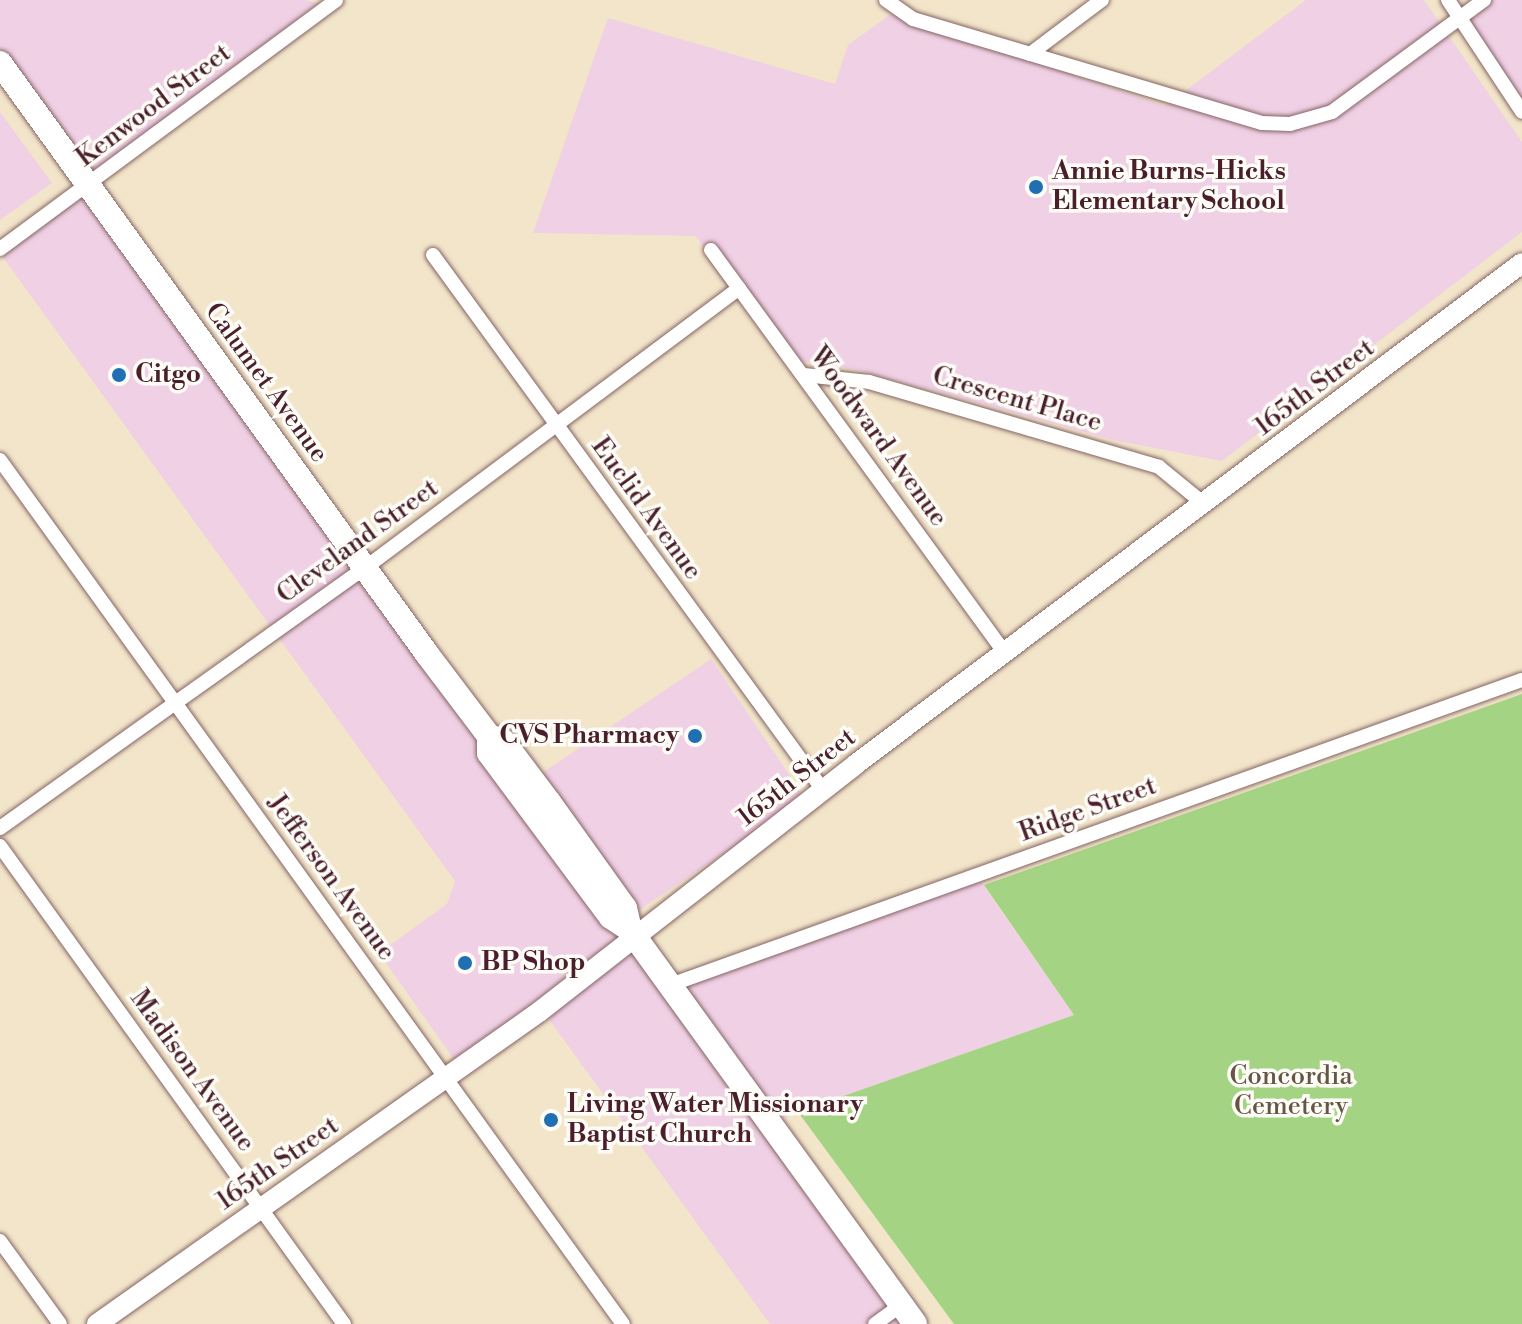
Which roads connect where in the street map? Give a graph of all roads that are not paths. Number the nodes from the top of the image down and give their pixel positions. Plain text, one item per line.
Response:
1 (336, 0) edge
2 (886, 0) edge
3 (1102, 0) edge
4 (1448, 0) edge
5 (1484, 0) edge
6 (1459, 19) junction
7 (1030, 54) junction
8 (0, 63) edge
9 (1522, 112) edge
10 (89, 185) junction
11 (0, 249) edge
12 (711, 250) dead end
13 (433, 255) dead end
14 (1522, 263) edge
15 (739, 288) junction
16 (804, 375) junction
17 (556, 426) junction
18 (0, 460) edge
19 (1204, 504) junction
20 (365, 568) junction
21 (1005, 653) junction
22 (1522, 680) edge
23 (176, 703) junction
24 (823, 790) junction
25 (0, 828) edge
26 (0, 846) edge
27 (633, 934) junction
28 (670, 985) junction
29 (446, 1079) junction
30 (260, 1207) junction
31 (0, 1241) edge
32 (908, 1315) edge
33 (60, 1324) edge
34 (97, 1324) edge
35 (344, 1324) edge
36 (623, 1324) edge
37 (875, 1324) edge

1 - 10 street, Kenwood Street
2 - 7 street
3 - 7 street
4 - 6 street
5 - 6 street
6 - 7 street
6 - 9 street
8 - 10 main road, Calumet Avenue
10 - 11 street, Kenwood Street
10 - 20 main road, Calumet Avenue
12 - 15 street, Woodward Avenue
13 - 17 street, Euclid Avenue
14 - 19 main road, 165th Street
15 - 16 street, Woodward Avenue
15 - 17 street, Cleveland Street
16 - 19 street, Crescent Place
16 - 21 street, Woodward Avenue
17 - 20 street, Cleveland Street
17 - 24 street, Euclid Avenue
18 - 23 street, Jefferson Avenue
19 - 21 main road, 165th Street
20 - 23 street, Cleveland Street
20 - 27 main road, Calumet Avenue
21 - 24 main road, 165th Street
22 - 28 street, Ridge Street
23 - 25 street, Cleveland Street
23 - 29 street, Jefferson Avenue
24 - 27 main road, 165th Street
26 - 30 street, Madison Avenue
27 - 28 main road, Calumet Avenue
27 - 29 main road, 165th Street
28 - 32 main road, Calumet Avenue
29 - 30 main road, 165th Street
29 - 36 street, Jefferson Avenue
30 - 34 main road, 165th Street
30 - 35 street, Madison Avenue
31 - 33 street
32 - 37 street

